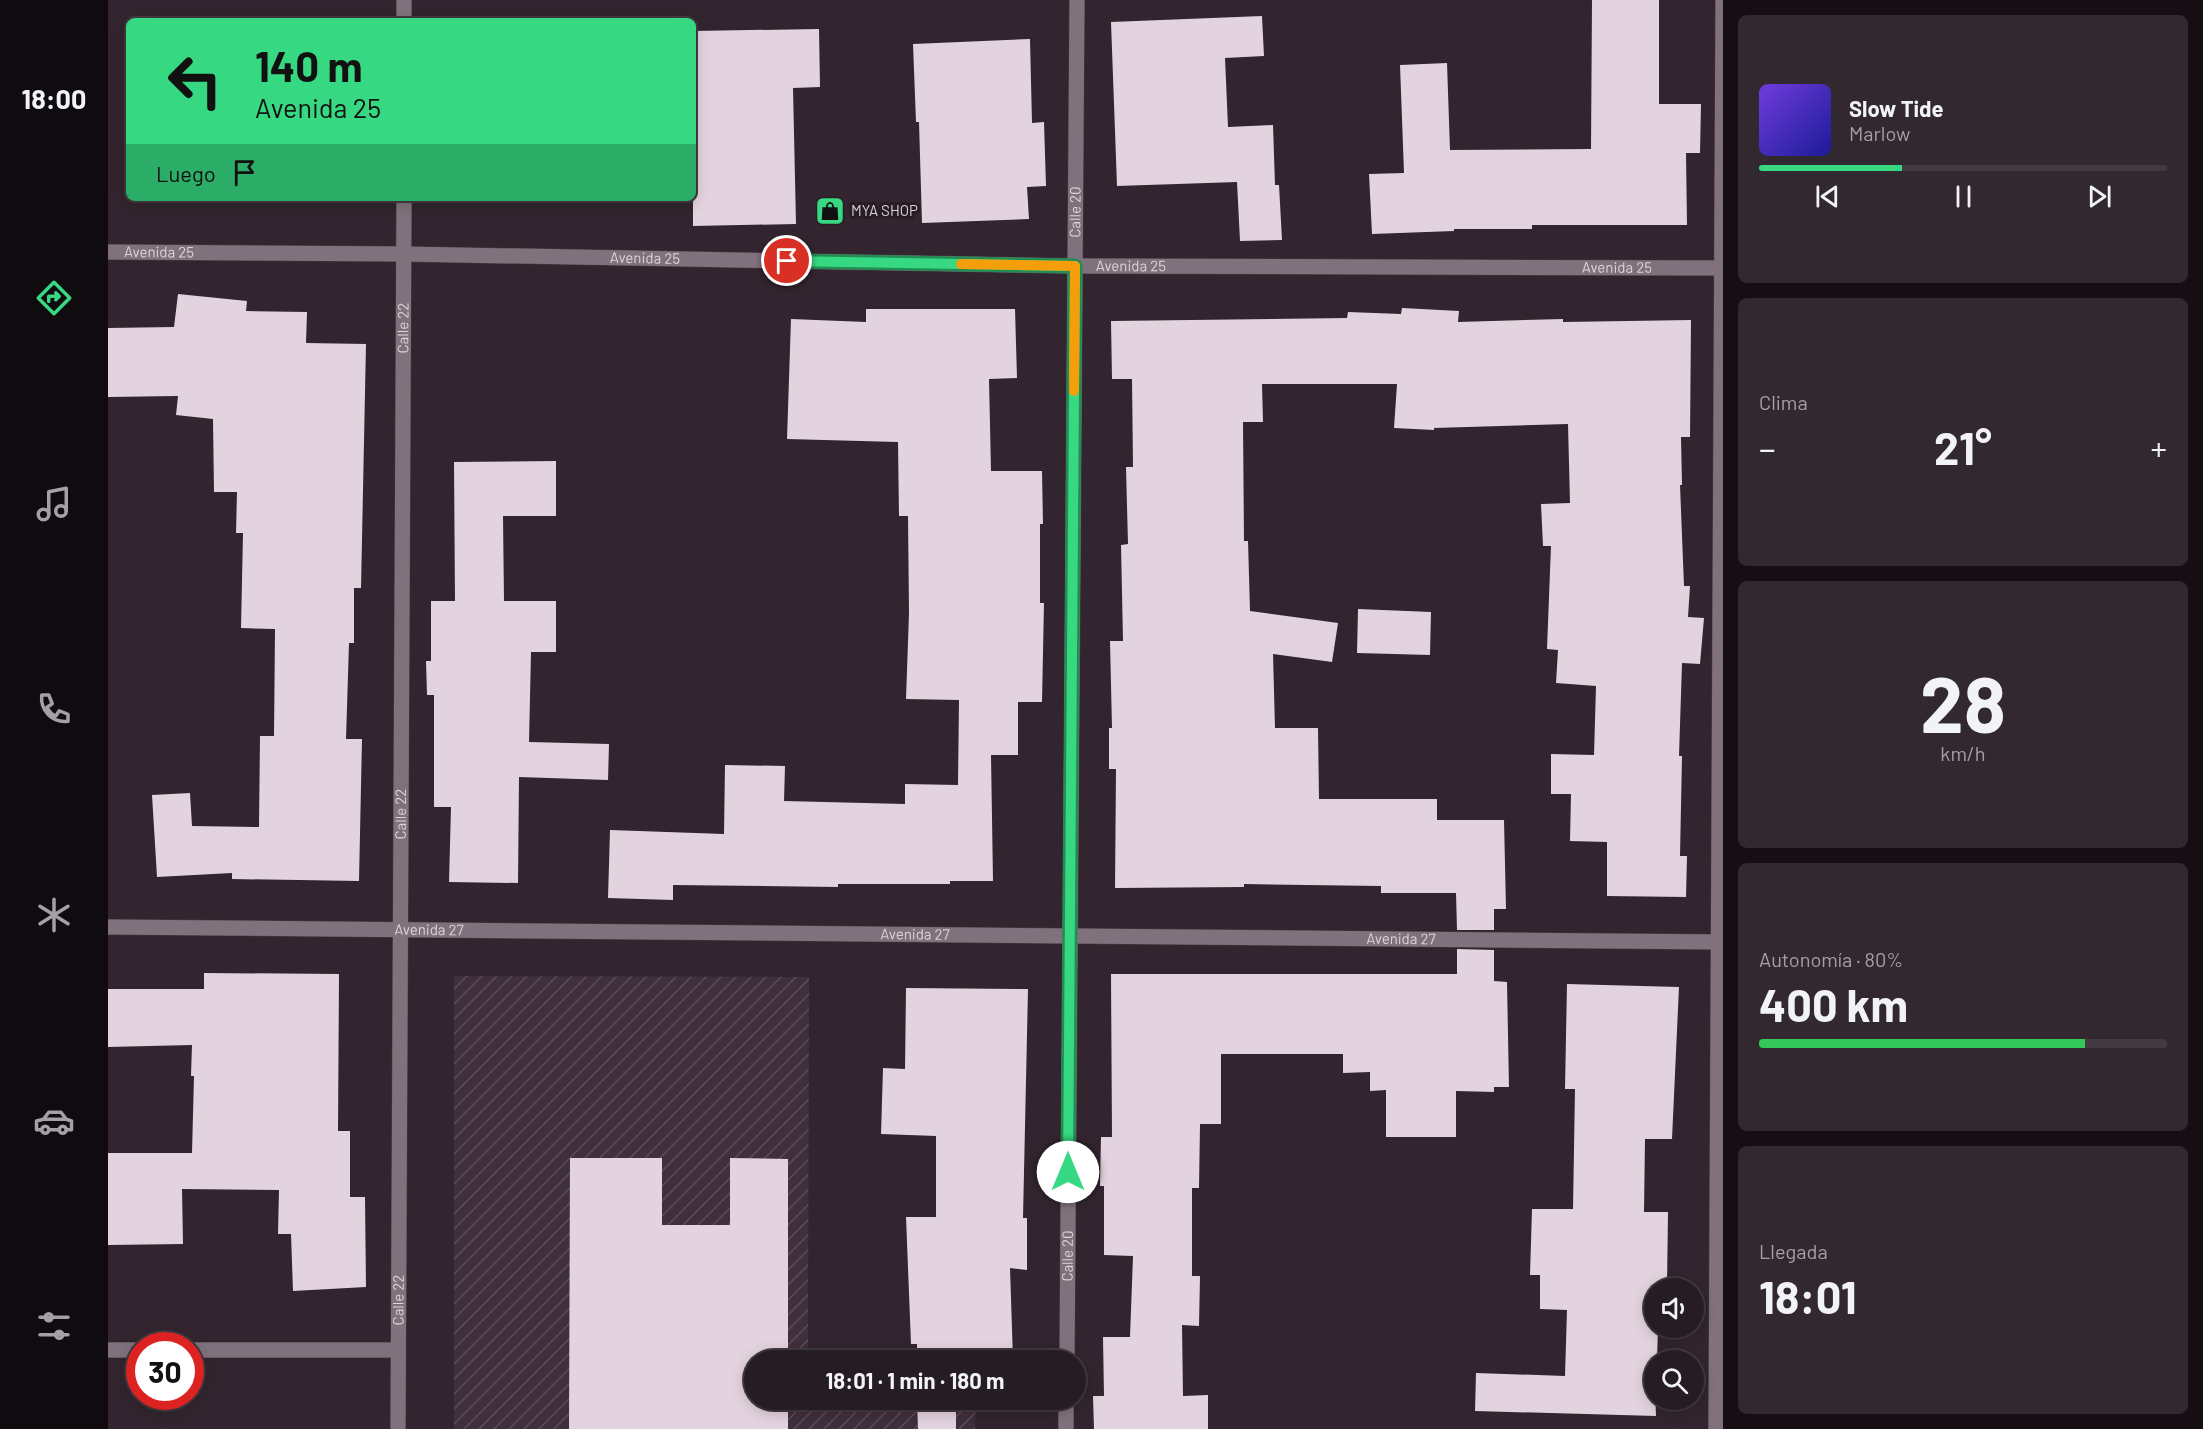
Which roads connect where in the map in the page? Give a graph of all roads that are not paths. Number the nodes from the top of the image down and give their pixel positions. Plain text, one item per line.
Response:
1 (404, 0) edge
2 (1077, 0) edge
3 (1723, 0) edge
4 (404, 18) edge
5 (404, 201) edge
6 (108, 252) edge
7 (404, 254) junction
8 (1075, 266) junction
9 (1722, 268) edge
10 (108, 927) edge
11 (400, 930) junction
12 (1070, 936) junction
13 (1721, 942) edge
14 (108, 1350) edge
15 (126, 1350) edge
16 (204, 1350) edge
17 (398, 1350) junction
18 (1067, 1350) edge
19 (1066, 1410) edge
20 (398, 1429) edge
21 (1066, 1429) edge
22 (1716, 1429) edge

1 - 4 street
2 - 8 street, Calle 20
3 - 9 street
5 - 7 street, Calle 22
6 - 7 street, Avenida 25
7 - 8 street, Avenida 25
7 - 11 street, Calle 22
8 - 9 street, Avenida 25
8 - 12 street, Calle 20
9 - 13 street
10 - 11 street, Avenida 27
11 - 12 street, Avenida 27
11 - 17 street, Calle 22
12 - 13 street, Avenida 27
12 - 18 street, Calle 20
13 - 22 street
14 - 15 street
16 - 17 street
17 - 20 street, Calle 22
19 - 21 street

